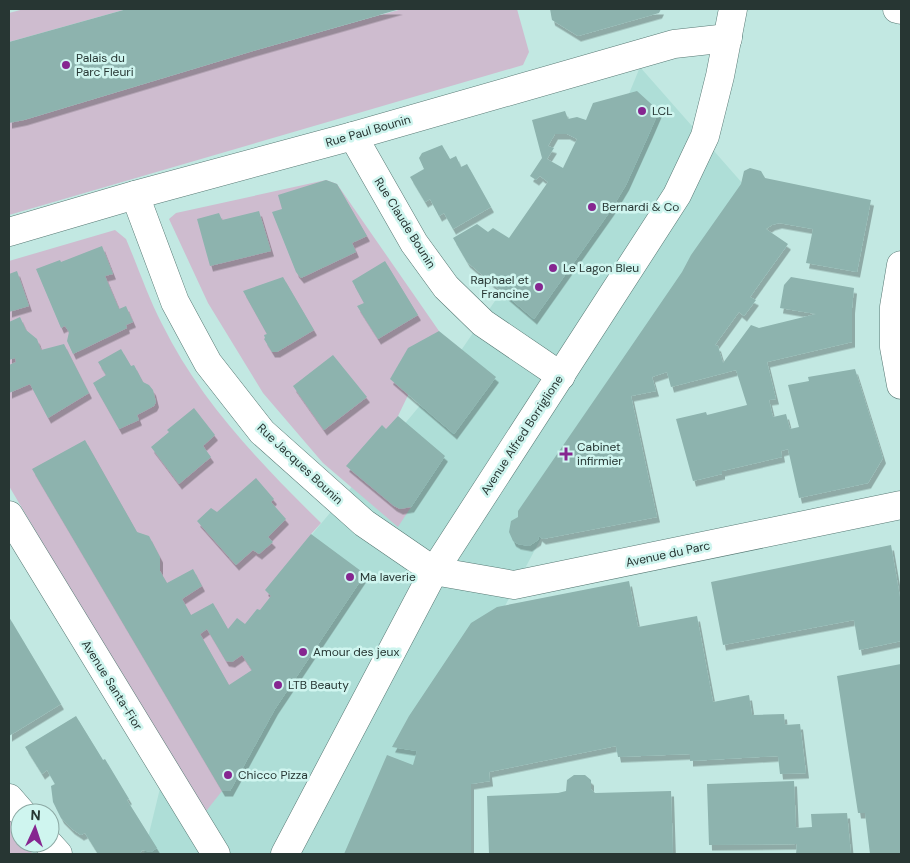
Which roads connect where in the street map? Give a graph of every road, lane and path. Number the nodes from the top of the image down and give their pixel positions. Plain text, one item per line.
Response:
1 (733, 9) edge
2 (897, 9) edge
3 (901, 10) edge
4 (728, 38) junction
5 (352, 136) junction
6 (135, 195) junction
7 (9, 232) edge
8 (901, 265) edge
9 (561, 376) junction
10 (901, 385) edge
11 (901, 506) edge
12 (9, 515) edge
13 (434, 571) junction
14 (216, 854) edge
15 (285, 854) edge

1 - 4 street, Avenue Alfred Borriglione
2 - 3 street
4 - 5 street, Rue Paul Bounin
4 - 9 street, Avenue Alfred Borriglione
5 - 6 street, Rue Paul Bounin
5 - 9 street, Rue Claude Bounin
6 - 7 street, Rue Paul Bounin
6 - 13 street, Rue Jacques Bounin
8 - 10 street
9 - 13 street, Avenue Alfred Borriglione
11 - 13 street, Avenue du Parc
12 - 14 street, Avenue Santa-Fior
13 - 15 street, Avenue Alfred Borriglione

